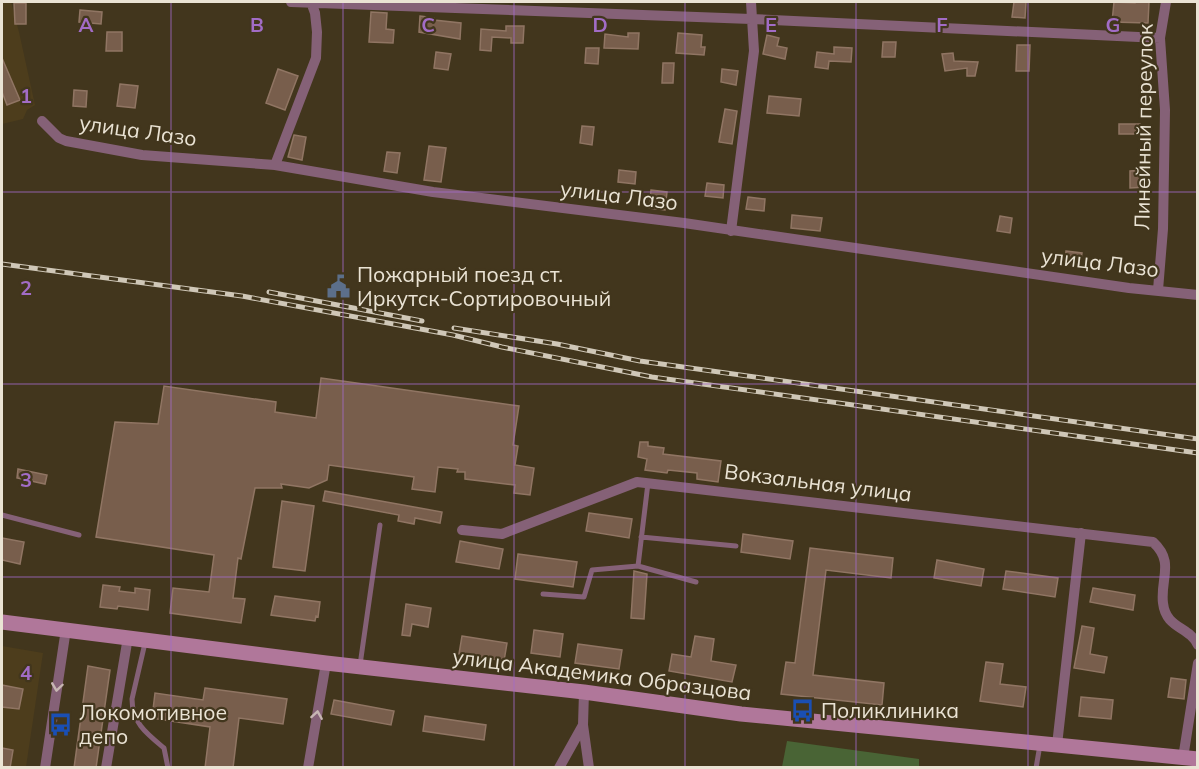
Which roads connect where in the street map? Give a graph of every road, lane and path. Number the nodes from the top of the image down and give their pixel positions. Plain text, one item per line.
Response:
1 (291, 2) edge
2 (311, 2) edge
3 (751, 2) edge
4 (1166, 2) edge
5 (751, 19) junction
6 (1160, 38) junction
7 (42, 121) dead end
8 (275, 165) junction
9 (731, 231) junction
10 (1158, 290) junction
11 (1197, 295) edge
12 (648, 483) junction
13 (2, 515) edge
14 (380, 525) dead end
15 (462, 530) dead end
16 (1081, 533) junction
17 (79, 535) dead end
18 (641, 537) junction
19 (736, 546) dead end
20 (638, 566) junction
21 (696, 582) dead end
22 (543, 594) dead end
23 (2, 622) edge
24 (66, 629) junction
25 (128, 637) junction
26 (146, 639) junction
27 (1197, 645) edge
28 (326, 663) junction
29 (1197, 663) edge
30 (360, 667) junction
31 (1197, 679) edge
32 (584, 692) junction
33 (583, 725) junction
34 (1040, 743) junction
35 (1057, 745) junction
36 (1190, 758) edge
37 (45, 768) edge
38 (106, 768) edge
39 (168, 768) edge
40 (308, 768) edge
41 (559, 768) edge
42 (589, 768) edge
43 (1036, 768) edge

1 - 2 street
2 - 5 street
2 - 8 street
3 - 5 street
4 - 6 street, Линейный переулок
5 - 6 street
5 - 9 street
6 - 10 street, Линейный переулок
7 - 8 street, улица Лазо
8 - 9 street, улица Лазо
9 - 10 street, улица Лазо
10 - 11 street, улица Лазо
12 - 15 street, Вокзальная улица
12 - 16 street, Вокзальная улица
12 - 18 lane
13 - 17 lane
14 - 30 lane
16 - 27 street, Вокзальная улица
16 - 35 street
18 - 19 lane
18 - 20 lane
20 - 21 lane
20 - 22 lane
23 - 24 street, улица Академика Образцова
24 - 25 street, улица Академика Образцова
24 -> 37 street
25 - 26 street, улица Академика Образцова
25 - 38 street
26 - 28 street, улица Академика Образцова
26 - 39 lane
28 - 30 street, улица Академика Образцова
40 -> 28 street
29 - 31 street
30 - 32 street, улица Академика Образцова
31 - 36 street
32 - 33 street
32 - 34 street, улица Академика Образцова
33 - 41 street
33 - 42 street
34 - 35 street, улица Академика Образцова
34 - 43 lane
35 - 36 street, улица Академика Образцова

